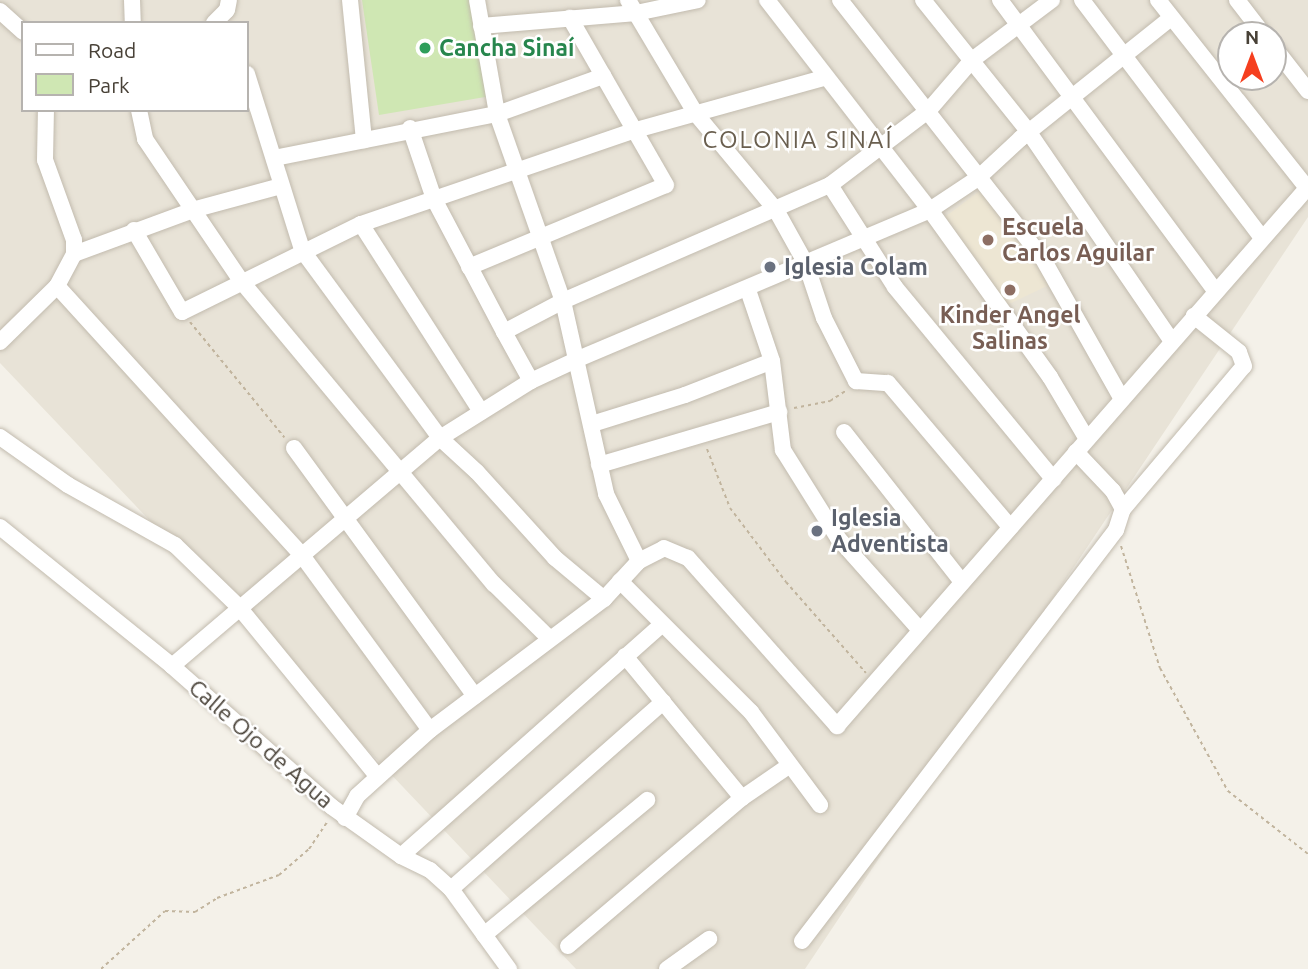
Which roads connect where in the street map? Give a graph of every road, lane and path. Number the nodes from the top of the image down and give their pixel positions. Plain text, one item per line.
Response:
1 (132, 0) edge
2 (350, 0) edge
3 (477, 0) edge
4 (698, 0) edge
5 (767, 0) edge
6 (840, 0) edge
7 (923, 0) edge
8 (1000, 0) edge
9 (1052, 0) edge
10 (1082, 0) edge
11 (1158, 0) edge
12 (1237, 0) edge
13 (632, 6) edge
14 (0, 11) edge
15 (570, 18) junction
16 (1171, 18) junction
17 (133, 21) edge
18 (1253, 21) edge
19 (1018, 24) junction
20 (481, 26) junction
21 (21, 30) edge
22 (1125, 54) junction
23 (972, 60) junction
24 (1287, 64) edge
25 (603, 76) junction
26 (823, 78) junction
27 (248, 82) edge
28 (1308, 91) edge
29 (1071, 97) junction
30 (929, 110) junction
31 (46, 112) edge
32 (143, 112) edge
33 (498, 114) junction
34 (696, 114) junction
35 (410, 128) junction
36 (636, 130) junction
37 (1028, 131) junction
38 (364, 140) junction
39 (880, 150) junction
40 (274, 158) junction
41 (520, 169) junction
42 (978, 178) junction
43 (830, 185) junction
44 (281, 186) junction
45 (1308, 188) edge
46 (434, 199) junction
47 (195, 209) junction
48 (776, 210) junction
49 (930, 210) junction
50 (361, 224) junction
51 (134, 230) junction
52 (544, 238) junction
53 (1262, 238) junction
54 (860, 240) junction
55 (302, 250) junction
56 (74, 254) junction
57 (806, 264) junction
58 (468, 267) junction
59 (242, 282) junction
60 (57, 286) junction
61 (748, 290) junction
62 (1216, 292) junction
63 (563, 301) junction
64 (183, 312) junction
65 (1194, 316) junction
66 (504, 332) junction
67 (1172, 341) junction
68 (0, 342) edge
69 (578, 359) junction
70 (772, 360) junction
71 (531, 381) junction
72 (856, 381) junction
73 (1122, 399) junction
74 (481, 412) junction
75 (779, 412) junction
76 (592, 424) junction
77 (844, 432) dead end
78 (702, 435) junction
79 (0, 437) edge
80 (440, 438) junction
81 (1082, 446) junction
82 (293, 449) joint
83 (599, 464) junction
84 (401, 473) junction
85 (1053, 479) junction
86 (1122, 509) junction
87 (345, 516) junction
88 (0, 527) edge
89 (1010, 527) junction
90 (1116, 530) junction
91 (301, 554) junction
92 (639, 561) junction
93 (620, 582) junction
94 (962, 582) junction
95 (604, 599) junction
96 (238, 606) junction
97 (661, 625) junction
98 (920, 630) junction
99 (550, 639) junction
100 (625, 656) junction
101 (172, 666) junction
102 (874, 682) junction
103 (475, 696) junction
104 (663, 702) junction
105 (430, 730) junction
106 (790, 765) junction
107 (377, 776) junction
108 (742, 798) junction
109 (647, 800) dead end
110 (820, 805) dead end
111 (332, 807) junction
112 (345, 817) junction
113 (1308, 854) edge
114 (401, 856) junction
115 (451, 889) junction
116 (484, 935) junction
117 (709, 939) dead end
118 (802, 942) dead end
119 (568, 946) dead end
120 (102, 969) edge
121 (509, 969) edge
122 (667, 969) edge

1 - 17 street
2 - 38 street
3 - 20 street
4 - 13 street
5 - 26 street
6 - 30 street
7 - 23 street
8 - 19 street
9 - 19 street
10 - 22 street
11 - 16 street
12 - 18 street
13 - 15 street
13 - 34 street
14 - 21 street
15 - 20 street
15 - 25 street
16 - 22 street
16 - 45 street
19 - 23 street
19 - 29 street
20 - 33 street
22 - 29 street
22 - 53 street
23 - 30 street
23 - 37 street
24 - 28 street
25 - 33 street
25 - 36 street
26 - 34 street
26 - 39 street
27 - 40 street
29 - 37 street
29 - 62 street
30 - 39 street
30 - 42 street
31 - 56 street
32 - 47 street
33 - 35 street
33 - 41 street
34 - 36 street
34 - 48 street
35 - 38 street
35 - 46 street
36 - 41 street
36 - 52 street
37 - 42 street
37 - 67 street
38 - 40 street
39 - 43 street
39 - 49 street
40 - 44 street
41 - 46 street
41 - 52 street
42 - 49 street
42 - 73 street
43 - 48 street
43 - 54 street
44 - 47 street
44 - 55 street
45 - 53 street
46 - 50 street
46 - 58 street
47 - 51 street
47 - 59 street
48 - 57 street
48 - 63 street
49 - 54 street
49 - 81 street
50 - 55 street
50 - 74 street
51 - 56 street
51 - 64 street
52 - 58 street
52 - 63 street
53 - 62 street
54 - 57 street
54 - 85 street
55 - 59 street
55 - 80 street
56 - 60 street
57 - 61 street
57 - 72 street
58 - 66 street
59 - 64 street
59 - 84 street
60 - 68 street
60 - 91 street
61 - 69 street
61 - 70 street
62 - 65 street
63 - 66 street
63 - 69 street
64 - 82 path
65 - 67 street
65 - 86 street
66 - 71 street
67 - 73 street
69 - 71 street
69 - 76 street
70 - 75 street
70 - 76 street
71 - 74 street
72 - 75 path
72 - 89 street
73 - 81 street
74 - 80 street
75 - 78 street
75 - 98 street
76 - 83 street
77 - 94 street
78 - 83 street
78 - 102 path
79 - 96 street
80 - 84 street
80 - 95 street
81 - 85 street
81 - 86 street
82 - 87 street
83 - 92 street
84 - 87 street
84 - 99 street
85 - 89 street
86 - 90 street
87 - 91 street
87 - 103 street
88 - 101 street, Calle Ojo de Agua
89 - 94 street
90 - 113 path
90 - 118 street
91 - 96 street
91 - 105 street
92 - 93 street
92 - 102 street
93 - 95 street
93 - 97 street
94 - 98 street
95 - 99 street
96 - 101 street
96 - 107 street
97 - 100 street
97 - 106 street
98 - 102 street
99 - 103 street
100 - 104 street
100 - 114 street
101 - 111 street, Calle Ojo de Agua
103 - 105 street
104 - 108 street
104 - 115 street
105 - 107 street
106 - 108 street
106 - 110 street
107 - 112 street
108 - 119 street
109 - 116 street
111 - 112 street, Calle Ojo de Agua
111 - 120 path
112 - 114 street, Calle Ojo de Agua
114 - 115 street, Calle Ojo de Agua
115 - 116 street, Calle Ojo de Agua
116 - 121 street, Calle Ojo de Agua
117 - 122 street

